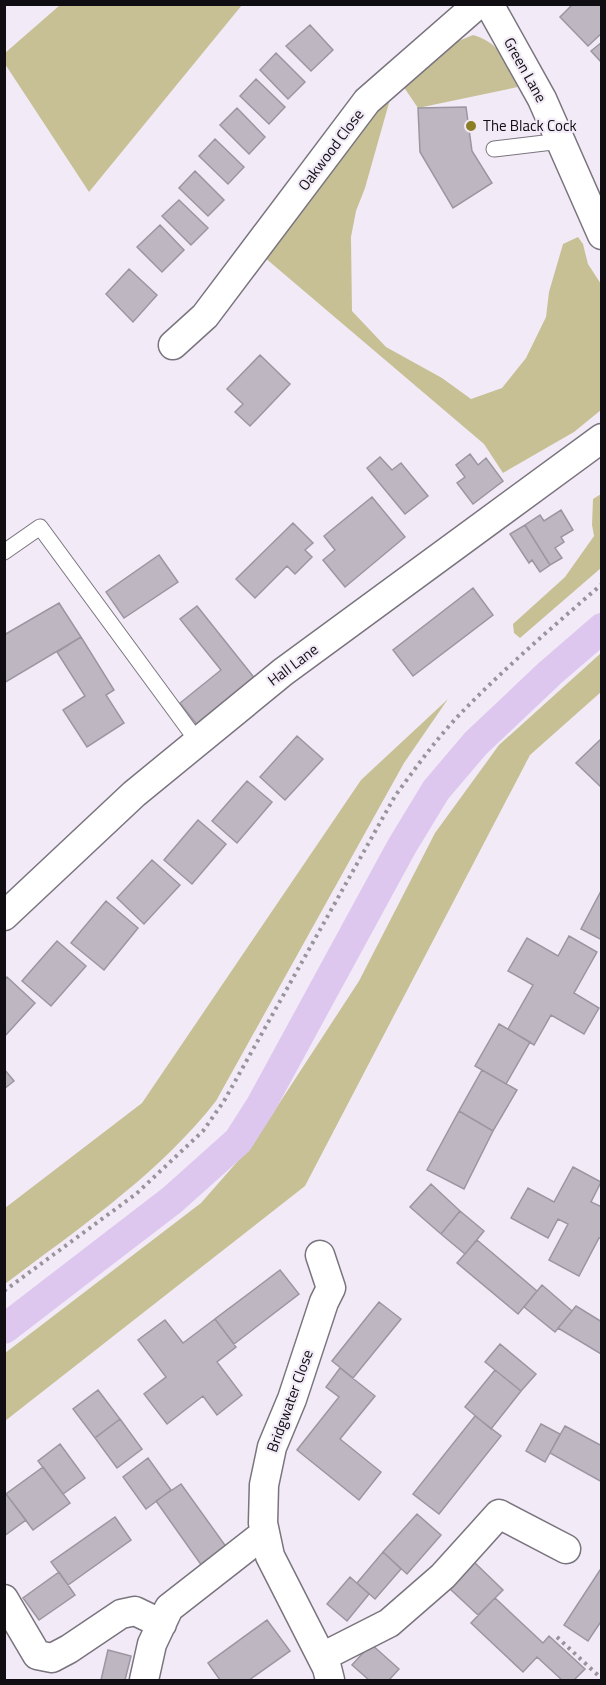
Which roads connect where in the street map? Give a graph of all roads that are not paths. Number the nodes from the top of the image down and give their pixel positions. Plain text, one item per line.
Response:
1 (478, 4) edge
2 (489, 4) edge
3 (561, 141) junction
4 (494, 148) dead end
5 (602, 235) edge
6 (173, 345) dead end
7 (602, 438) edge
8 (4, 552) edge
9 (198, 742) junction
10 (4, 916) edge
11 (320, 1255) dead end
12 (265, 1533) junction
13 (566, 1549) dead end
14 (4, 1599) edge
15 (162, 1624) junction
16 (326, 1669) edge
17 (144, 1680) edge

1 - 6 street, Oakwood Close
2 - 3 street, Green Lane
3 - 4 lane
3 - 5 street, Green Lane
7 - 9 street, Hall Lane
8 - 9 lane
9 - 10 street, Hall Lane
11 - 12 street, Bridgwater Close
12 - 15 street
12 - 16 street, Bridgwater Close
13 - 16 street
14 - 15 street
15 - 17 street

